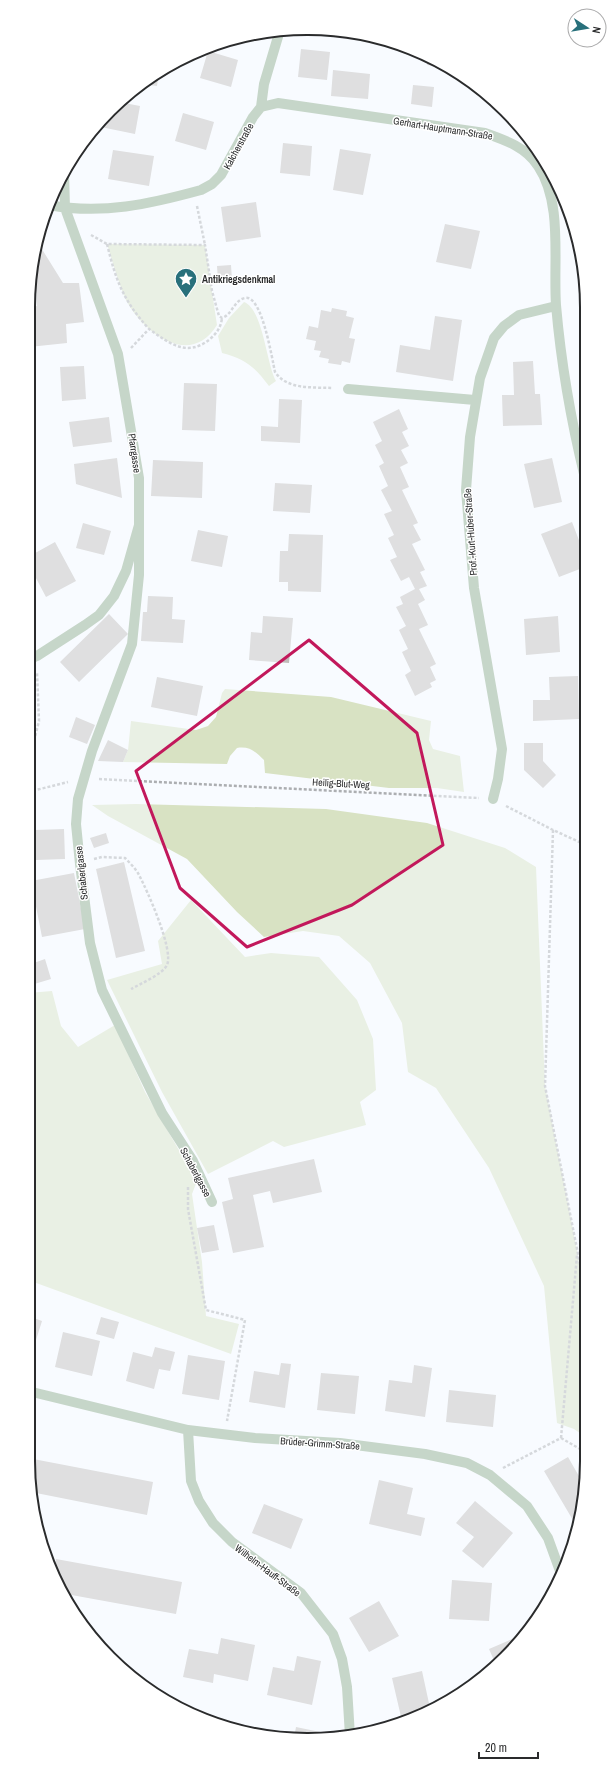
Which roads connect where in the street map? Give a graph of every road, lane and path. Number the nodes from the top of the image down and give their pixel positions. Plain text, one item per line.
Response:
1 (278, 37) edge
2 (261, 107) junction
3 (64, 185) edge
4 (195, 192) junction
5 (55, 206) edge
6 (65, 208) junction
7 (72, 227) junction
8 (107, 244) junction
9 (205, 245) junction
10 (556, 306) junction
11 (222, 318) junction
12 (149, 329) junction
13 (118, 354) junction
14 (348, 389) joint
15 (476, 400) junction
16 (580, 458) edge
17 (140, 525) junction
18 (35, 656) edge
19 (35, 685) edge
20 (35, 737) edge
21 (85, 778) junction
22 (35, 790) edge
23 (493, 799) junction
24 (553, 830) junction
25 (580, 842) edge
26 (80, 864) junction
27 (131, 989) dead end
28 (212, 1202) dead end
29 (187, 1203) dead end
30 (577, 1250) junction
31 (580, 1265) edge
32 (35, 1393) edge
33 (188, 1430) junction
34 (224, 1434) junction
35 (561, 1438) junction
36 (580, 1449) edge
37 (490, 1474) junction
38 (558, 1566) edge
39 (350, 1730) edge

1 - 2 street, Kalcherstraße
2 - 4 street, Kalcherstraße
2 - 10 street, Gerhart-Hauptmann-Straße
3 - 6 street
4 - 6 street, Kalcherstraße
4 - 9 path
5 - 6 street, Kalcherstraße
6 - 7 street, Pfarrgasse
7 - 8 path
7 - 13 street, Pfarrgasse
8 - 9 path
8 - 12 path
9 - 11 path
10 - 15 street, Prof.-Kurt-Huber-Straße
10 - 16 street, Gerhart-Hauptmann-Straße
11 - 12 path
11 - 14 path
12 - 13 path
13 - 17 street, Pfarrgasse
14 - 15 street
15 - 23 street, Prof.-Kurt-Huber-Straße
17 - 18 street, Pfarrgasse
17 - 21 street, Schaberlgasse
19 - 20 path
21 - 22 path, Heilig-Blut-Weg
21 - 23 path, Heilig-Blut-Weg
21 - 26 street, Schaberlgasse
23 - 24 path, Heilig-Blut-Weg
24 - 25 path, Heilig-Blut-Weg
24 - 30 path
26 - 27 path
26 - 28 street, Schaberlgasse
29 - 34 path
30 - 31 path
30 - 35 path
32 - 33 street, Brüder-Grimm-Straße
33 - 34 street, Brüder-Grimm-Straße
33 - 39 street, Wilhelm-Hauff-Straße
34 - 37 street, Brüder-Grimm-Straße
35 - 36 path
35 - 37 path
37 - 38 street, Brüder-Grimm-Straße

